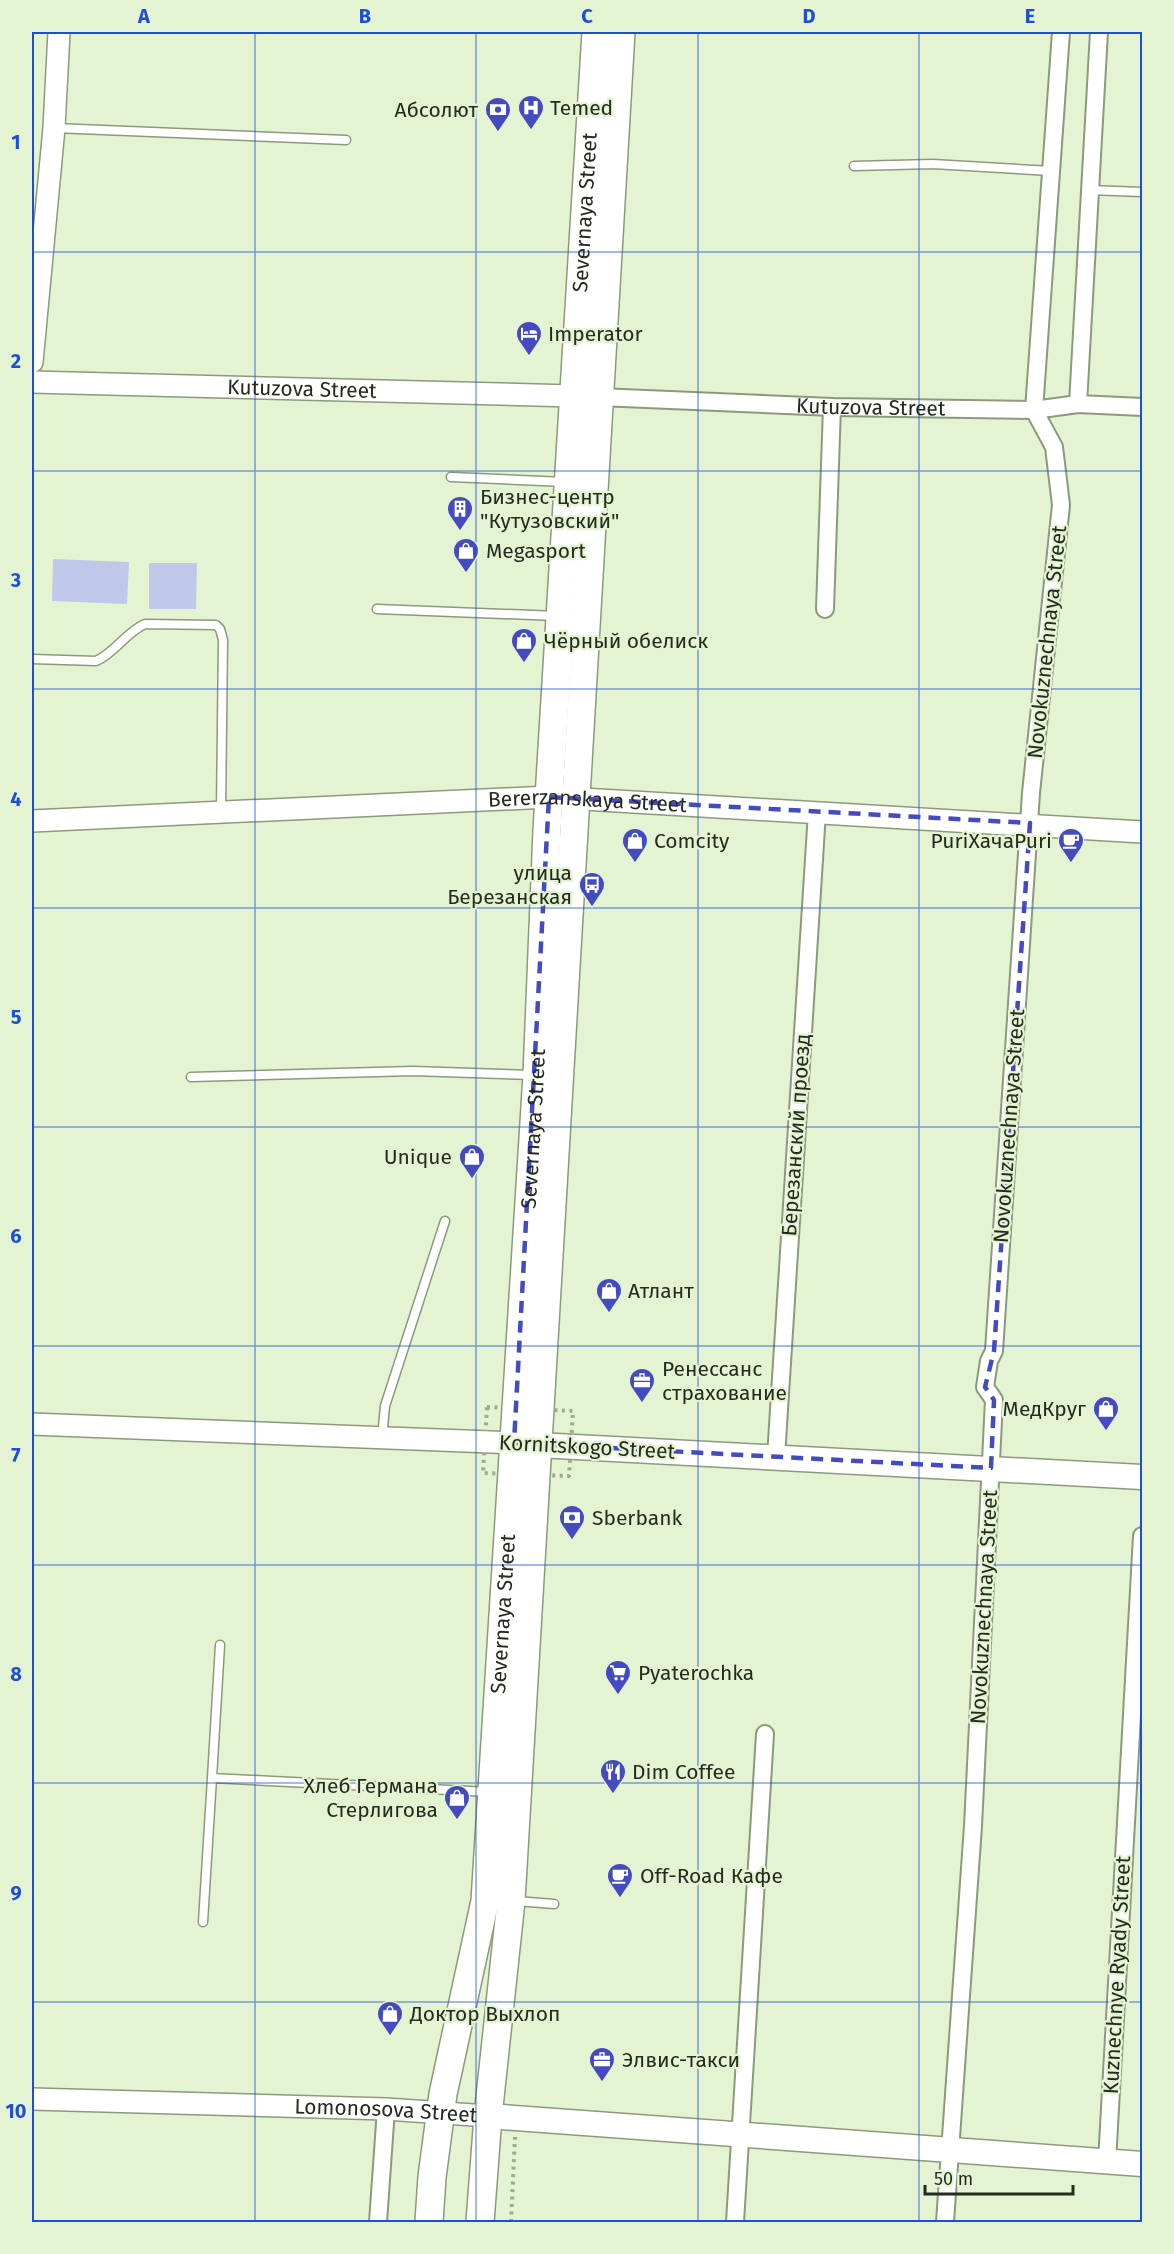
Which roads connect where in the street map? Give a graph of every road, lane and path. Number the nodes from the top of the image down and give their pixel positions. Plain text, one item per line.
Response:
1 (59, 32) edge
2 (596, 32) edge
3 (621, 32) edge
4 (1061, 32) edge
5 (1099, 32) edge
6 (54, 128) junction
7 (346, 140) dead end
8 (854, 166) dead end
9 (1051, 171) junction
10 (1089, 190) junction
11 (1143, 192) edge
12 (32, 362) edge
13 (32, 382) edge
14 (586, 396) junction
15 (1078, 404) junction
16 (831, 407) junction
17 (1143, 407) edge
18 (1034, 410) junction
19 (451, 477) dead end
20 (568, 482) junction
21 (377, 609) dead end
22 (825, 609) dead end
23 (560, 616) junction
24 (32, 659) edge
25 (549, 797) junction
26 (578, 799) junction
27 (817, 812) junction
28 (221, 813) junction
29 (32, 821) edge
30 (1030, 824) junction
31 (1143, 832) edge
32 (537, 1075) junction
33 (191, 1077) dead end
34 (445, 1221) dead end
35 (32, 1424) edge
36 (382, 1439) junction
37 (526, 1444) junction
38 (776, 1457) junction
39 (991, 1468) junction
40 (1143, 1476) edge
41 (1143, 1536) edge
42 (219, 1645) dead end
43 (765, 1734) dead end
44 (212, 1778) junction
45 (492, 1792) junction
46 (511, 1901) junction
47 (554, 1904) dead end
48 (203, 1922) dead end
49 (32, 2099) edge
50 (386, 2109) junction
51 (441, 2112) junction
52 (488, 2116) junction
53 (516, 2117) junction
54 (741, 2135) junction
55 (949, 2150) junction
56 (1107, 2162) junction
57 (1143, 2164) edge
58 (378, 2223) edge
59 (429, 2223) edge
60 (480, 2223) edge
61 (511, 2223) edge
62 (735, 2223) edge
63 (945, 2223) edge

1 - 6 street
2 - 14 main road, Severnaya Street
3 - 14 main road, Severnaya Street
4 - 9 street
5 - 10 street
6 - 7 lane
6 - 12 street
8 - 9 lane
9 - 18 street
10 - 11 lane
10 - 15 street
13 - 14 street, Kutuzova Street
14 - 16 street, Kutuzova Street
14 - 20 main road, Severnaya Street
14 - 26 main road, Severnaya Street
15 - 17 street, Kutuzova Street
15 - 18 street, Kutuzova Street
16 - 18 street, Kutuzova Street
16 - 22 street
18 - 30 street, Novokuznechnaya Street
19 - 20 lane
20 - 23 main road, Severnaya Street
21 - 23 lane
23 - 25 main road, Severnaya Street
24 - 28 lane
25 - 26 street, Bererzanskaya Street
25 - 28 street, Bererzanskaya Street
25 - 32 main road, Severnaya Street
26 - 27 street, Bererzanskaya Street
26 - 37 main road, Severnaya Street
27 - 30 street, Bererzanskaya Street
27 - 38 street, Березанский проезд
28 - 29 street, Bererzanskaya Street
30 - 31 street, Bererzanskaya Street
30 - 39 street, Novokuznechnaya Street
32 - 33 lane
32 - 37 main road, Severnaya Street
34 - 36 lane
35 - 36 street, Kornitskogo Street
36 - 37 street, Kornitskogo Street
37 - 38 main road, Kornitskogo Street
37 - 45 main road, Severnaya Street
37 - 46 main road, Severnaya Street
38 - 39 main road, Kornitskogo Street
39 - 40 main road, Kornitskogo Street
39 - 55 street, Novokuznechnaya Street
41 - 56 street, Kuznechnye Ryady Street
42 - 44 lane
43 - 54 street
44 - 45 lane
44 - 48 lane
45 - 51 main road, Severnaya Street
46 - 47 lane
46 - 52 main road, Severnaya Street
49 - 50 street, Lomonosova Street
50 - 51 street, Lomonosova Street
50 - 58 street
51 - 52 street, Lomonosova Street
51 - 59 main road, Severnaya Street
52 - 53 main road, Lomonosova Street
52 - 60 main road, Severnaya Street
53 - 54 main road, Lomonosova Street
53 - 61 path
54 - 55 main road, Lomonosova Street
54 - 62 street
55 - 56 main road, Lomonosova Street
55 - 63 street, Novokuznechnaya Street
56 - 57 main road, Lomonosova Street

